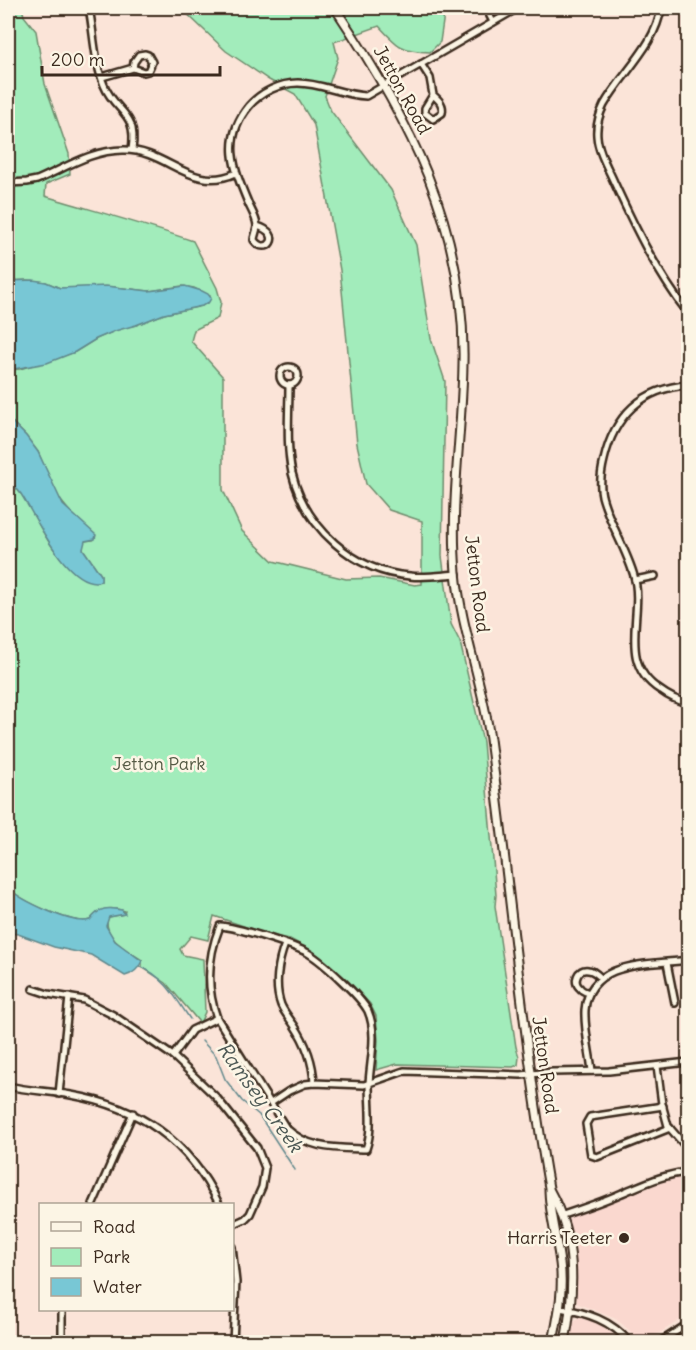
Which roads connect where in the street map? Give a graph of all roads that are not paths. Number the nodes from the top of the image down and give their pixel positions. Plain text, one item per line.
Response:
1 (89, 8) edge
2 (335, 8) edge
3 (486, 8) edge
4 (518, 8) edge
5 (661, 8) edge
6 (493, 22) junction
7 (421, 64) junction
8 (133, 68) dead end
9 (102, 77) junction
10 (383, 86) junction
11 (433, 95) dead end
12 (132, 150) junction
13 (236, 173) junction
14 (8, 183) edge
15 (257, 226) dead end
16 (688, 313) edge
17 (289, 385) dead end
18 (688, 385) edge
19 (457, 574) junction
20 (655, 576) dead end
21 (635, 580) junction
22 (688, 703) edge
23 (285, 944) junction
24 (688, 960) edge
25 (667, 963) junction
26 (602, 978) junction
27 (33, 989) dead end
28 (589, 993) junction
29 (69, 997) junction
30 (675, 1003) dead end
31 (217, 1018) junction
32 (173, 1056) junction
33 (688, 1062) edge
34 (657, 1066) junction
35 (592, 1071) junction
36 (531, 1073) junction
37 (314, 1083) junction
38 (369, 1083) junction
39 (8, 1086) edge
40 (59, 1094) junction
41 (271, 1103) junction
42 (663, 1107) junction
43 (133, 1113) junction
44 (670, 1128) junction
45 (688, 1149) edge
46 (688, 1172) edge
47 (549, 1188) junction
48 (93, 1203) edge
49 (218, 1203) edge
50 (560, 1216) junction
51 (234, 1224) edge
52 (234, 1264) edge
53 (560, 1308) junction
54 (571, 1310) junction
55 (63, 1311) edge
56 (688, 1324) edge
57 (62, 1342) edge
58 (233, 1342) edge
59 (553, 1342) edge
60 (565, 1342) edge
61 (629, 1342) edge
62 (660, 1342) edge

1 - 9 street
2 - 10 street, Jetton Road
3 - 6 street
4 - 6 street
5 - 16 street
6 - 7 street
7 - 10 street
7 - 11 street
8 - 9 street
9 - 12 street
10 - 13 street
10 - 19 street, Jetton Road
12 - 13 street
12 - 14 street
13 - 15 street
17 - 19 street
18 - 21 street
19 - 36 street, Jetton Road
20 - 21 street
21 - 22 street
23 - 31 street
23 - 37 street
23 - 38 street
24 - 25 street
25 - 26 street
25 - 30 street
26 - 28 street
26 - 28 street
27 - 29 street
28 - 35 street
29 - 32 street
29 - 40 street
31 - 32 street
31 - 41 street
32 - 51 street
33 - 34 street
34 - 35 street
34 - 42 street
35 - 36 street
36 - 38 street
36 - 47 street, Jetton Road
37 - 38 street
37 - 41 street
38 - 41 street
39 - 40 street
40 - 43 street
42 - 44 street
42 - 44 street
43 - 48 street
43 - 49 street
44 - 45 street
46 - 50 street
47 - 50 street, Jetton Road
47 - 53 street, Jetton Road
50 - 54 street, Jetton Road
52 - 58 street
53 - 54 street
53 - 59 street, Jetton Road
54 - 60 street, Jetton Road
54 - 61 street
55 - 57 street
56 - 62 street

